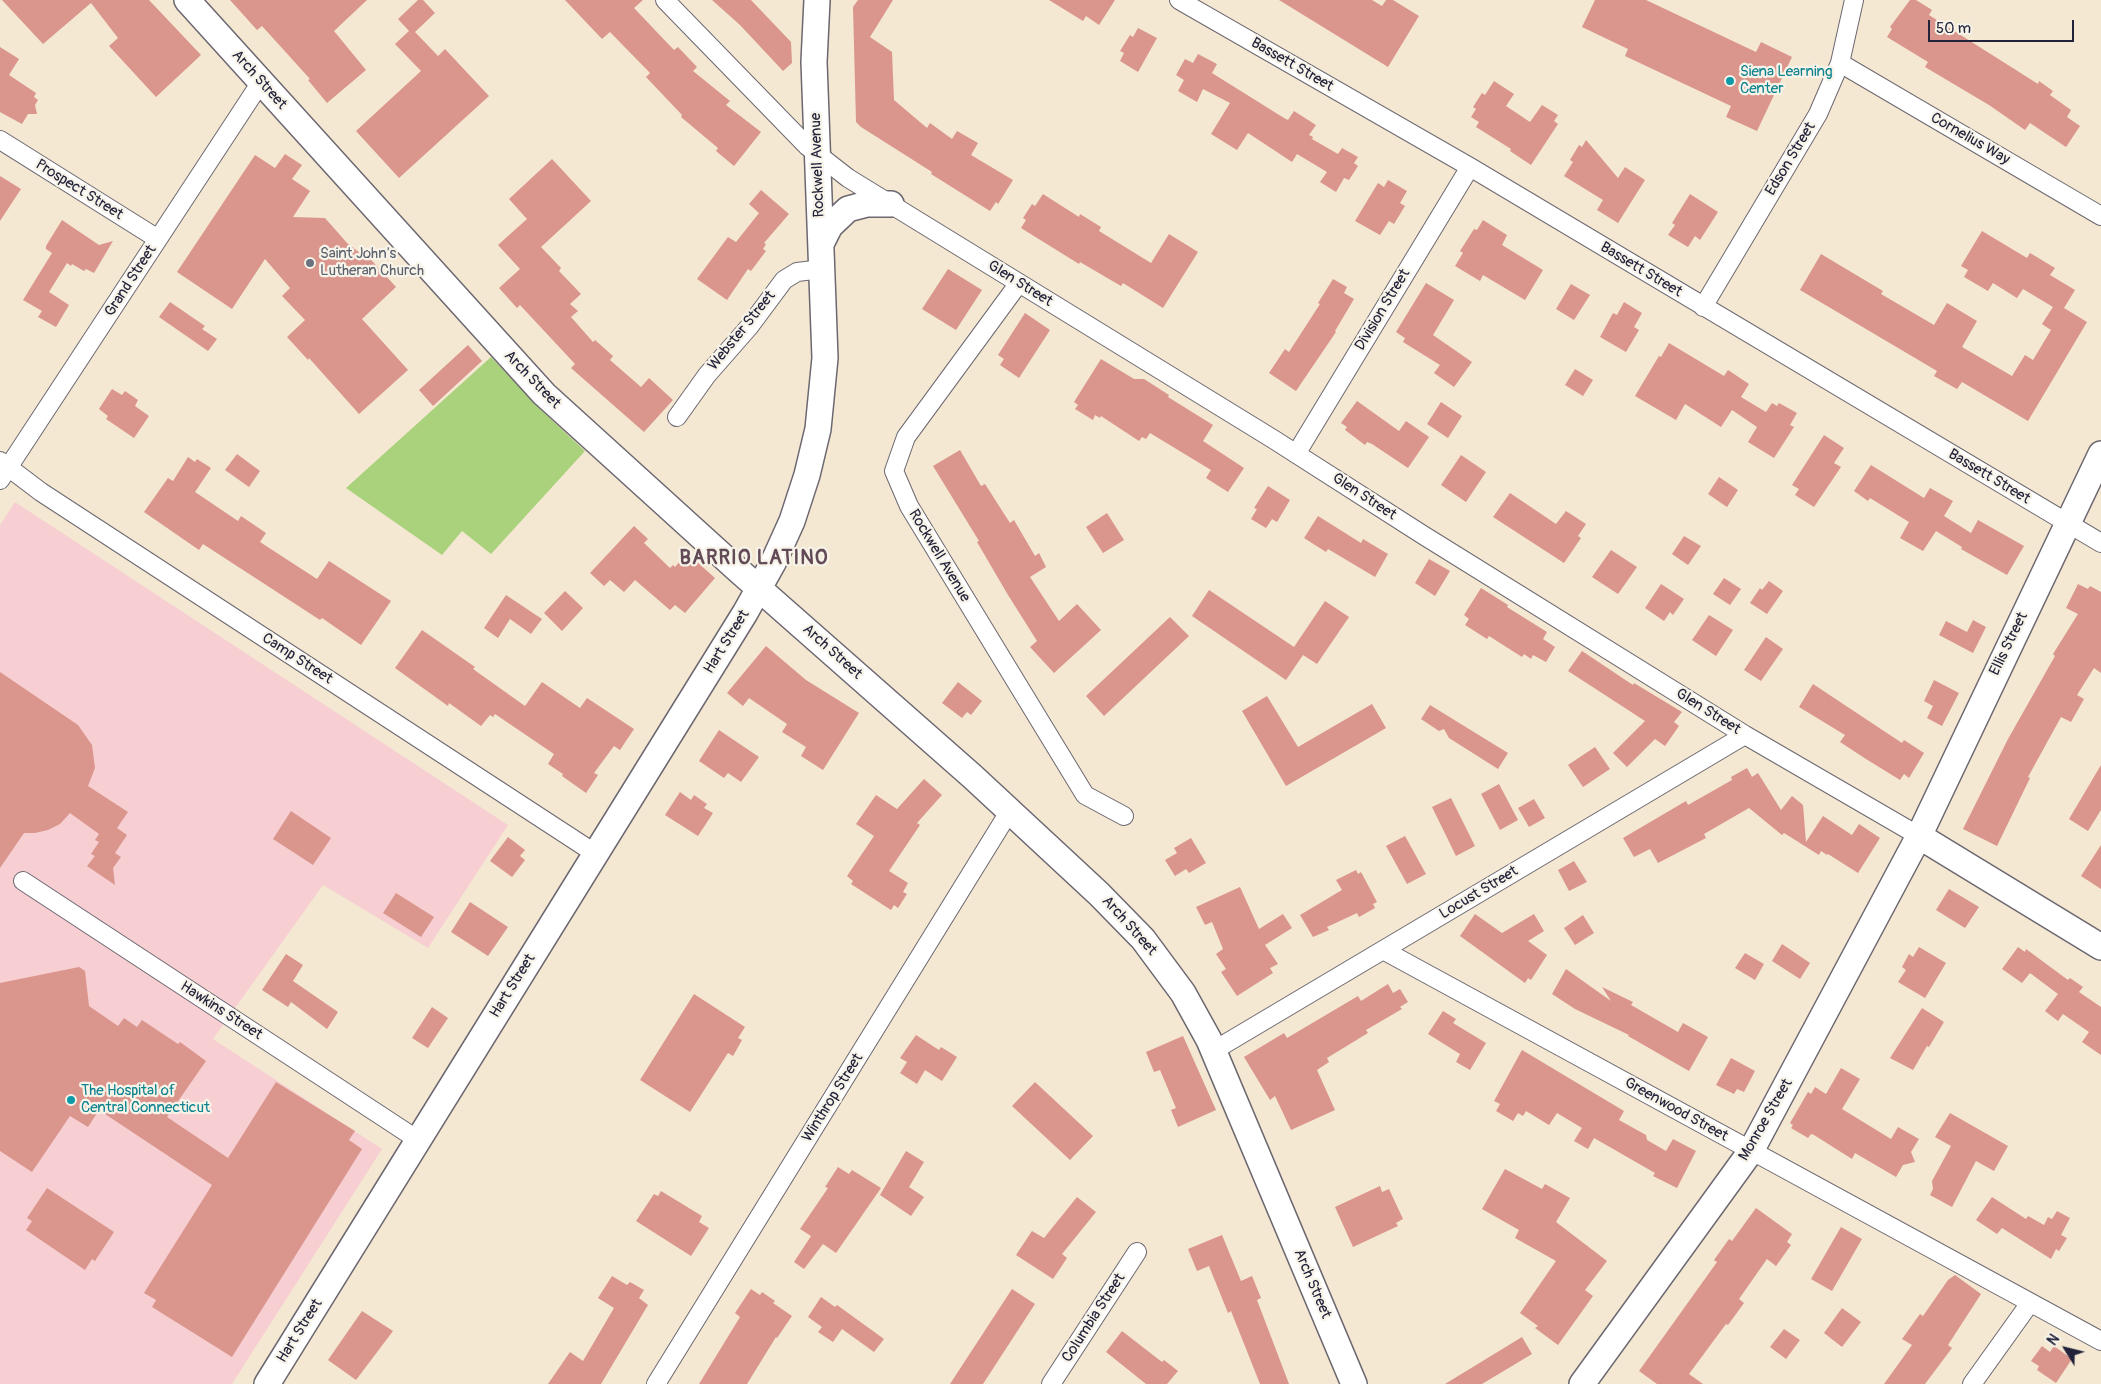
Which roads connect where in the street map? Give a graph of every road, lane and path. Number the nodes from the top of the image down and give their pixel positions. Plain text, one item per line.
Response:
1 (187, 0) edge
2 (665, 0) edge
3 (817, 0) edge
4 (1179, 0) edge
5 (1854, 0) edge
6 (1840, 63) junction
7 (261, 82) junction
8 (0, 140) edge
9 (818, 156) junction
10 (1470, 167) junction
11 (891, 204) junction
12 (2101, 216) edge
13 (158, 239) junction
14 (822, 244) junction
15 (822, 269) junction
16 (1019, 283) junction
17 (1703, 307) junction
18 (677, 417) dead end
19 (1296, 454) junction
20 (2101, 454) edge
21 (3, 469) edge
22 (2067, 524) junction
23 (2101, 543) edge
24 (759, 589) junction
25 (1745, 735) junction
26 (1010, 812) junction
27 (1124, 816) dead end
28 (1919, 836) junction
29 (596, 854) junction
30 (23, 882) dead end
31 (2101, 946) edge
32 (1383, 950) junction
33 (1213, 1051) junction
34 (418, 1140) junction
35 (1751, 1151) junction
36 (1137, 1252) dead end
37 (2030, 1303) junction
38 (2101, 1341) edge
39 (1054, 1383) edge
40 (267, 1384) edge
41 (656, 1384) edge
42 (1354, 1384) edge
43 (1582, 1384) edge
44 (1972, 1384) edge

1 - 7 street, Arch Street
2 - 9 street, Glen Street
3 - 9 street, Rockwell Avenue
4 - 10 street, Bassett Street
5 - 6 street, Edson Street
6 - 12 street, Cornelius Way
6 - 17 street, Edson Street
7 - 13 street, Grand Street
7 - 24 street, Arch Street
8 - 13 street, Prospect Street
9 - 11 street, Glen Street
9 - 14 street, Rockwell Avenue
10 - 17 street, Bassett Street
10 - 19 street, Division Street
11 - 14 street
11 - 16 street, Glen Street
13 - 21 street, Grand Street
14 - 15 street, Rockwell Avenue
15 - 18 street, Webster Street
15 - 24 street, Rockwell Avenue
16 - 19 street, Glen Street
16 - 27 street, Rockwell Avenue
17 - 22 street, Bassett Street
19 - 25 street, Glen Street
20 - 22 street, Ellis Street
21 - 29 street, Camp Street
22 - 23 street, Bassett Street
22 - 28 street, Ellis Street
24 - 26 street, Arch Street
24 - 29 street, Hart Street
25 - 28 street, Glen Street
25 - 32 street, Locust Street
26 - 33 street, Arch Street
26 - 41 street, Winthrop Street
28 - 31 street, Glen Street
28 - 35 street, Monroe Street
29 - 34 street, Hart Street
30 - 34 street, Hawkins Street
32 - 33 street, Locust Street
32 - 35 street, Greenwood Street
33 - 42 street, Arch Street
34 - 40 street, Hart Street
35 - 37 street, Greenwood Street
35 - 43 street, Monroe Street
36 - 39 street, Columbia Street
37 - 38 street, Greenwood Street
37 - 44 street

